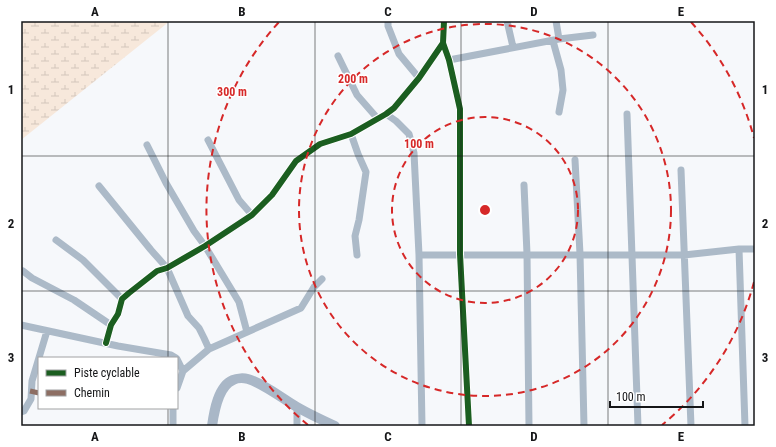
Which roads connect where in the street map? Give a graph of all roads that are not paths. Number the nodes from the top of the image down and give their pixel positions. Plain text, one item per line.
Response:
1 (388, 21) edge
2 (444, 21) edge
3 (507, 21) edge
4 (556, 21) edge
5 (593, 35) dead end
6 (556, 40) junction
7 (443, 43) junction
8 (513, 47) junction
9 (338, 56) dead end
10 (449, 60) junction
11 (419, 78) junction
12 (559, 112) dead end
13 (386, 114) junction
14 (628, 114) dead end
15 (378, 119) junction
16 (351, 134) junction
17 (208, 140) dead end
18 (147, 145) dead end
19 (575, 160) dead end
20 (681, 170) dead end
21 (524, 185) dead end
22 (99, 186) dead end
23 (252, 215) junction
24 (56, 240) dead end
25 (205, 246) junction
26 (739, 249) junction
27 (755, 249) edge
28 (357, 254) dead end
29 (460, 254) junction
30 (527, 254) junction
31 (580, 254) junction
32 (632, 254) junction
33 (684, 254) junction
34 (419, 255) junction
35 (167, 268) junction
36 (23, 271) dead end
37 (322, 280) dead end
38 (122, 300) junction
39 (21, 325) edge
40 (112, 325) junction
41 (46, 331) junction
42 (247, 332) junction
43 (106, 343) junction
44 (208, 349) junction
45 (39, 357) edge
46 (174, 357) edge
47 (38, 360) edge
48 (178, 362) edge
49 (183, 371) junction
50 (178, 385) edge
51 (297, 407) junction
52 (173, 409) edge
53 (21, 412) edge
54 (173, 426) edge
55 (212, 426) edge
56 (298, 426) edge
57 (335, 426) edge
58 (422, 426) edge
59 (469, 426) edge
60 (529, 426) edge
61 (584, 426) edge
62 (638, 426) edge
63 (691, 426) edge
64 (745, 426) edge

1 - 11 street
2 - 7 street
3 - 8 street
4 - 6 street
5 - 6 street
6 - 8 street
6 - 12 street
7 - 10 street
7 - 11 street
8 - 10 street
9 - 15 street
10 - 29 street
11 - 13 street
13 - 15 street
13 - 34 street
14 - 32 street
15 - 16 street
16 - 23 street
16 - 28 street
17 - 23 street
18 - 25 street
19 - 31 street
20 - 33 street
21 - 30 street
22 - 35 street
23 - 25 street
24 - 38 street
25 - 35 street
25 - 42 street
26 - 27 street
26 - 33 street
26 - 64 street
29 - 30 street
29 - 34 street
29 - 59 street
30 - 31 street
30 - 60 street
31 - 32 street
31 - 61 street
32 - 33 street
32 - 62 street
33 - 63 street
34 - 58 street
35 - 38 street
35 - 44 street
36 - 40 street
37 - 42 street
38 - 40 street
39 - 41 street
40 - 43 street
41 - 43 street
41 - 45 street
42 - 44 street
43 - 46 street
44 - 49 street
47 - 53 street
48 - 49 street
49 - 50 street
51 - 55 main road
51 - 56 street
51 - 57 main road
52 - 54 street

